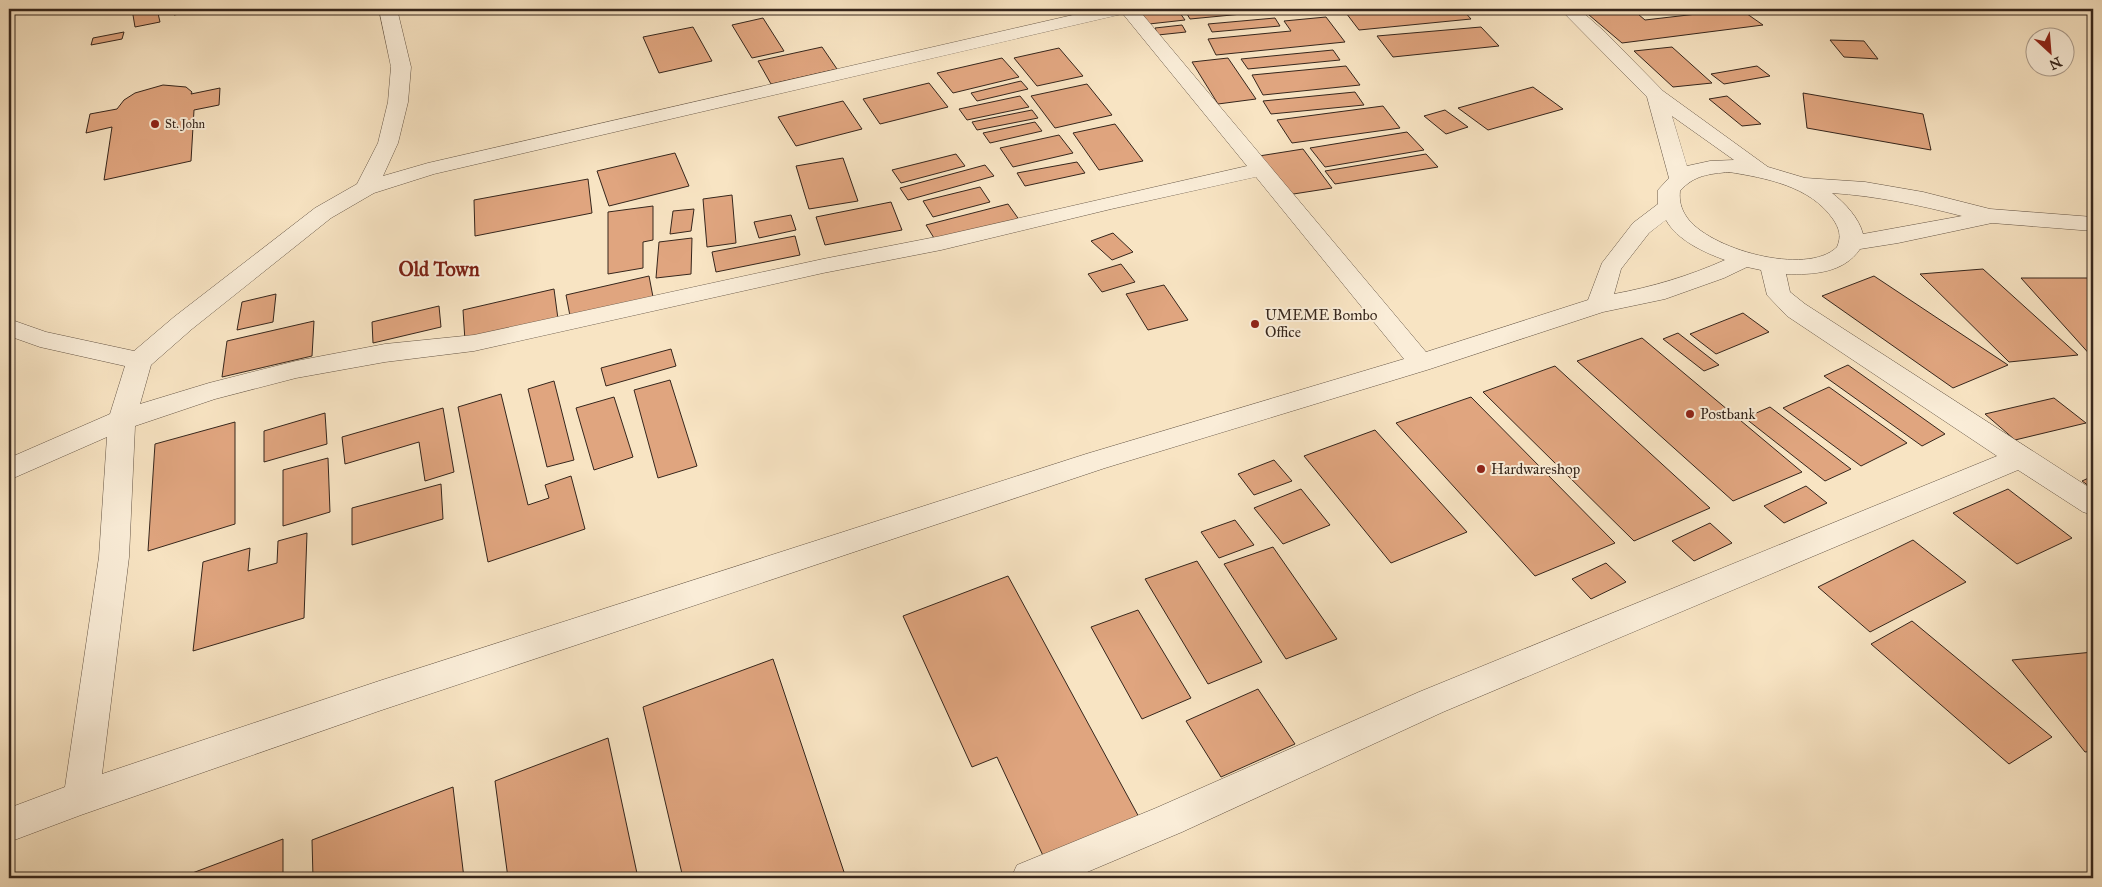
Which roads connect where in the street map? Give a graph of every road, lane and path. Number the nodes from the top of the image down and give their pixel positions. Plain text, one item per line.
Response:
1 (388, 9) edge
2 (1121, 9) edge
3 (1129, 9) edge
4 (1569, 9) edge
5 (1656, 95) junction
6 (1261, 169) junction
7 (1762, 171) junction
8 (1679, 177) junction
9 (1800, 184) junction
10 (366, 188) junction
11 (1669, 206) junction
12 (1990, 216) junction
13 (2093, 224) edge
14 (1851, 243) junction
15 (1743, 260) junction
16 (1772, 266) junction
17 (1598, 305) junction
18 (9, 327) edge
19 (139, 361) junction
20 (1421, 364) junction
21 (122, 420) junction
22 (2020, 458) junction
23 (9, 470) edge
24 (2093, 504) edge
25 (81, 798) junction
26 (9, 825) edge
27 (1030, 878) edge

1 - 10 street
2 - 10 street
3 - 6 street
4 - 5 street
5 - 7 street
5 - 8 street
6 - 20 street
6 - 21 street
7 - 8 street
7 - 9 street
8 - 11 street
9 - 12 street
9 - 14 street
10 - 19 street
11 - 15 street
11 - 17 street
12 - 13 street
12 - 14 street
14 - 16 street
15 - 16 street
15 - 17 street
16 - 22 street
17 - 20 street
18 - 19 street
19 - 21 street
20 - 25 street
21 - 23 street
21 - 25 street
22 - 24 street
22 - 27 street
25 - 26 street

